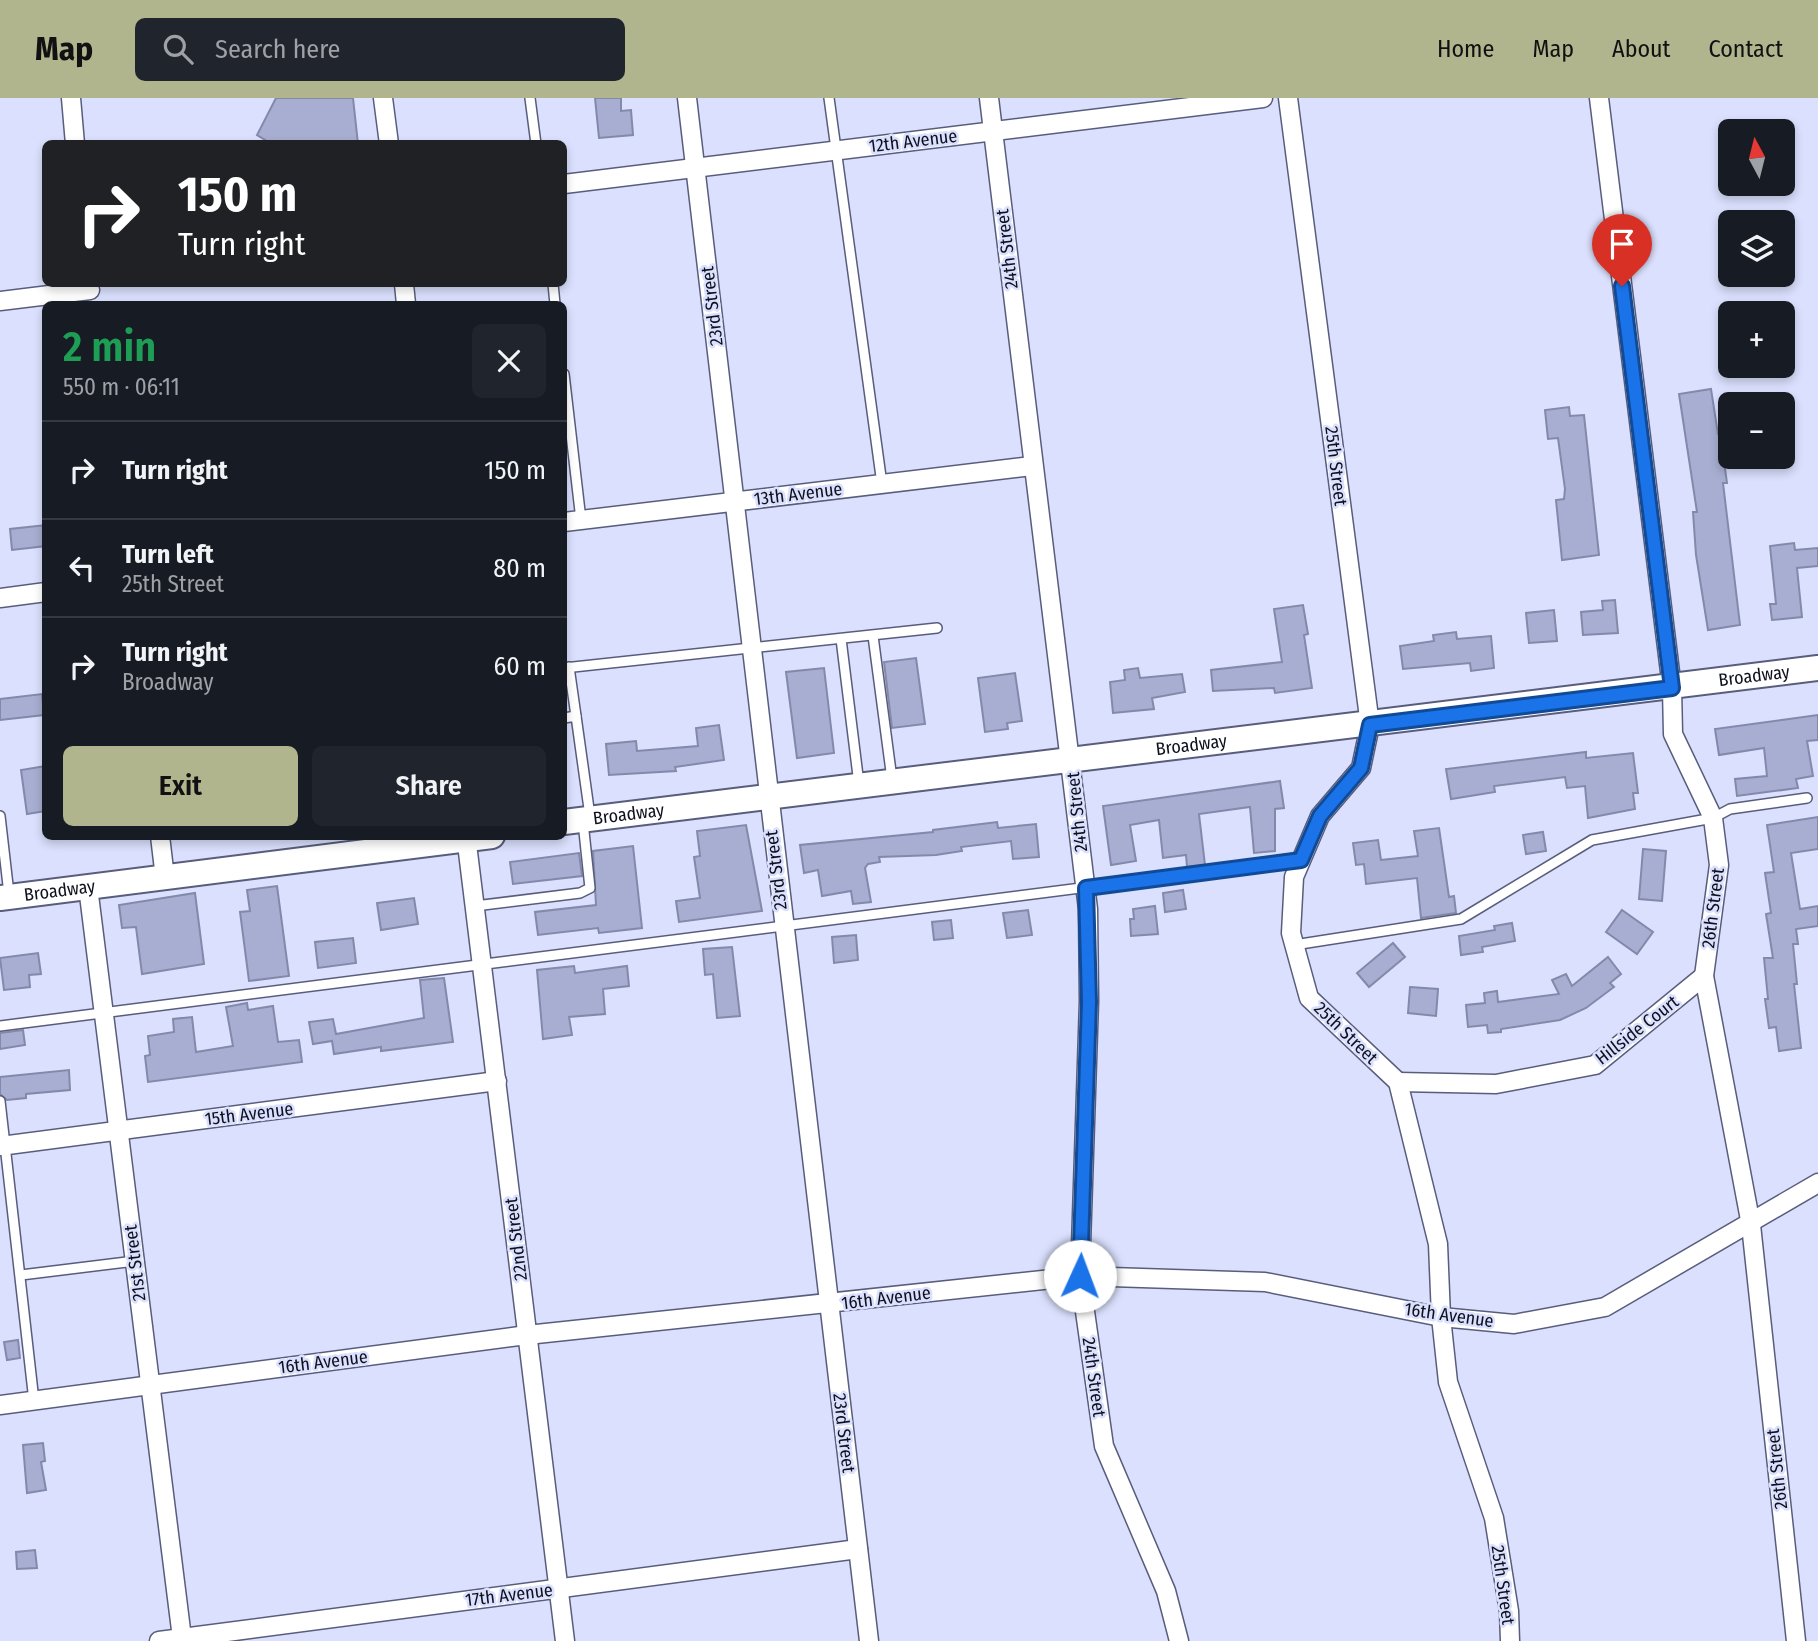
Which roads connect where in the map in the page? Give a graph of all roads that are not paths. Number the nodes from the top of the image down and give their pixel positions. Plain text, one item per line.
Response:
1 (71, 98) edge
2 (383, 98) edge
3 (530, 98) edge
4 (687, 98) edge
5 (829, 98) edge
6 (989, 98) edge
7 (1263, 98) edge
8 (1288, 98) edge
9 (1599, 98) edge
10 (993, 132) junction
11 (75, 140) edge
12 (388, 140) edge
13 (535, 140) edge
14 (836, 151) junction
15 (696, 168) junction
16 (567, 184) edge
17 (91, 293) edge
18 (0, 301) edge
19 (567, 429) edge
20 (1032, 466) junction
21 (882, 484) junction
22 (734, 502) junction
23 (572, 521) edge
24 (42, 593) edge
25 (0, 598) edge
26 (937, 628) dead end
27 (873, 636) junction
28 (841, 639) junction
29 (751, 649) junction
30 (567, 667) edge
31 (1818, 668) edge
32 (567, 672) edge
33 (1672, 688) junction
34 (576, 716) junction
35 (567, 718) edge
36 (1370, 725) junction
37 (1071, 759) junction
38 (892, 781) junction
39 (859, 786) junction
40 (768, 798) junction
41 (1807, 798) dead end
42 (0, 816) edge
43 (1713, 818) junction
44 (579, 819) edge
45 (160, 840) edge
46 (458, 840) edge
47 (466, 840) edge
48 (1301, 860) junction
49 (165, 878) junction
50 (88, 887) junction
51 (1086, 888) junction
52 (5, 898) edge
53 (475, 906) junction
54 (782, 927) junction
55 (1294, 945) junction
56 (482, 965) junction
57 (1704, 976) junction
58 (102, 1013) junction
59 (0, 1026) edge
60 (497, 1081) junction
61 (1398, 1083) junction
62 (0, 1101) edge
63 (119, 1131) junction
64 (3, 1145) edge
65 (1818, 1183) edge
66 (1751, 1225) junction
67 (135, 1261) junction
68 (20, 1275) junction
69 (1080, 1276) junction
70 (828, 1305) junction
71 (1441, 1317) junction
72 (527, 1335) junction
73 (149, 1385) junction
74 (34, 1401) junction
75 (0, 1405) edge
76 (858, 1549) junction
77 (559, 1589) junction
78 (182, 1638) junction
79 (159, 1641) edge
80 (565, 1641) edge
81 (869, 1641) edge
82 (1179, 1641) edge
83 (1510, 1641) edge
84 (1796, 1641) edge

1 - 11 street
2 - 12 street
3 - 13 lane
4 - 15 street, 23rd Street
5 - 14 lane
6 - 10 street, 24th Street
7 - 10 street, 12th Avenue
8 - 36 street, 25th Street
9 - 33 street, 26th Street
10 - 14 street, 12th Avenue
10 - 20 street, 24th Street
14 - 15 street, 12th Avenue
14 - 21 lane
15 - 16 street, 12th Avenue
15 - 22 street, 23rd Street
17 - 18 street
19 - 23 lane
20 - 21 street, 13th Avenue
20 - 37 street, 24th Street
21 - 22 street, 13th Avenue
22 - 23 street, 13th Avenue
22 - 29 street, 23rd Street
24 - 25 street
26 - 27 lane
27 - 28 lane
27 - 38 lane
28 - 29 lane
28 - 39 lane
29 - 30 lane
29 - 40 street, 23rd Street
31 - 33 main road, Broadway
32 - 34 lane
33 - 36 main road, Broadway
33 - 43 street, 26th Street
34 - 35 lane
34 - 44 lane
36 - 37 main road, Broadway
36 - 48 street, 25th Street
37 - 38 main road, Broadway
37 - 51 street, 24th Street
38 - 39 main road, Broadway
39 - 40 main road, Broadway
40 - 44 main road, Broadway
40 - 54 street, 23rd Street
41 - 43 lane
42 - 52 lane
43 - 55 lane
43 - 57 street, 26th Street
44 - 53 lane
45 - 49 street
46 - 49 main road, Broadway
47 - 53 street, 22nd Street
48 - 51 lane
48 - 55 street, 25th Street
49 - 50 main road, Broadway
50 - 52 main road, Broadway
50 - 58 street, 21st Street
51 - 54 lane
51 - 69 street, 24th Street
53 - 56 street, 22nd Street
54 - 56 lane
54 - 70 street, 23rd Street
55 - 61 street, 25th Street
56 - 58 lane
56 - 60 street, 22nd Street
57 - 61 street, Hillside Court
57 - 66 street, 26th Street
58 - 59 lane
58 - 63 street, 21st Street
60 - 63 street, 15th Avenue
60 - 72 street, 22nd Street
61 - 71 street, 25th Street
62 - 64 lane
63 - 64 street, 15th Avenue
63 - 67 street, 21st Street
64 - 68 lane
65 - 66 street, 16th Avenue
66 - 71 street, 16th Avenue
66 - 84 street, 26th Street
67 - 68 lane
67 - 73 street, 21st Street
68 - 74 lane
69 - 70 street, 16th Avenue
69 - 71 street, 16th Avenue
69 - 82 street, 24th Street
70 - 72 street, 16th Avenue
70 - 76 street, 23rd Street
71 - 83 street, 25th Street
72 - 73 street, 16th Avenue
72 - 77 street, 22nd Street
73 - 74 street, 16th Avenue
73 - 78 street, 21st Street
74 - 75 street, 16th Avenue
76 - 77 street, 17th Avenue
76 - 81 street, 23rd Street
77 - 78 street, 17th Avenue
77 - 80 street, 22nd Street
78 - 79 street, 17th Avenue

